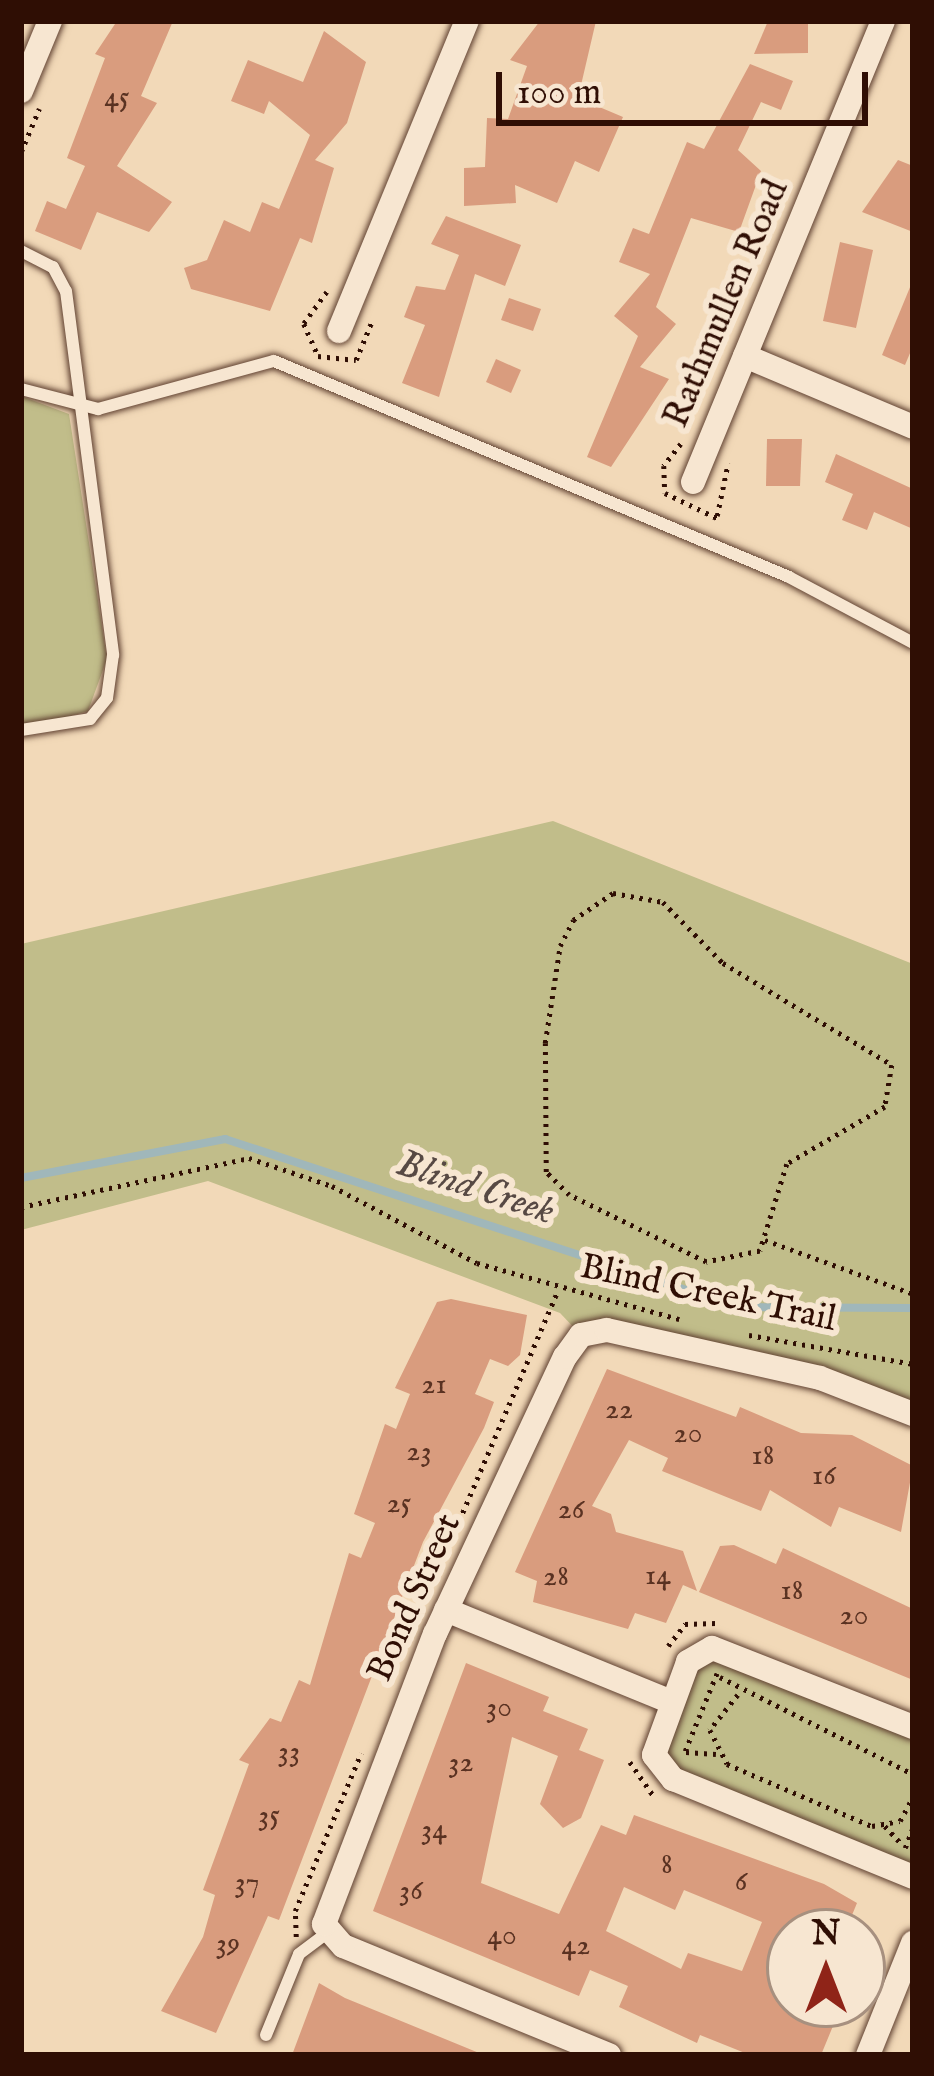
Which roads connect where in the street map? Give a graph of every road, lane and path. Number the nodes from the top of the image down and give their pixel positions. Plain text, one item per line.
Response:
1 (50, 21) edge
2 (466, 21) edge
3 (883, 21) edge
4 (21, 91) edge
5 (21, 251) edge
6 (339, 331) dead end
7 (746, 356) junction
8 (21, 388) edge
9 (77, 411) junction
10 (913, 427) edge
11 (729, 457) dead end
12 (693, 482) dead end
13 (708, 544) junction
14 (913, 643) edge
15 (22, 732) edge
16 (21, 1207) edge
17 (765, 1240) junction
18 (913, 1294) edge
19 (688, 1321) dead end
20 (732, 1331) dead end
21 (913, 1364) edge
22 (913, 1414) edge
23 (446, 1610) junction
24 (723, 1662) junction
25 (738, 1695) junction
26 (671, 1702) junction
27 (700, 1713) junction
28 (712, 1718) junction
29 (913, 1727) edge
30 (685, 1752) junction
31 (716, 1754) junction
32 (912, 1771) edge
33 (674, 1779) junction
34 (912, 1801) edge
35 (884, 1826) junction
36 (905, 1849) dead end
37 (913, 1877) edge
38 (327, 1933) junction
39 (913, 1943) edge
40 (266, 2035) dead end
41 (608, 2055) edge
42 (868, 2055) edge

1 - 4 street
2 - 6 street
3 - 7 street, Rathmullen Road
5 - 9 lane
7 - 10 street
7 - 12 street, Rathmullen Road
8 - 9 lane
9 - 13 lane
9 - 15 lane
11 - 13 path
13 - 14 lane
16 - 19 path, Blind Creek Trail
17 - 17 path
17 - 18 path
20 - 21 path, Blind Creek Trail
22 - 23 street, Bond Street
23 - 26 street
23 - 38 street, Bond Street
24 - 25 path
24 - 26 street
24 - 27 path
24 - 29 street
25 - 28 path
25 - 32 path
26 - 33 street
27 - 28 path
27 - 30 path
28 - 31 path
30 - 31 path
30 - 33 path
31 - 35 path
33 - 37 street
34 - 35 path
35 - 36 path
38 - 40 lane
38 - 41 street
39 - 42 street

